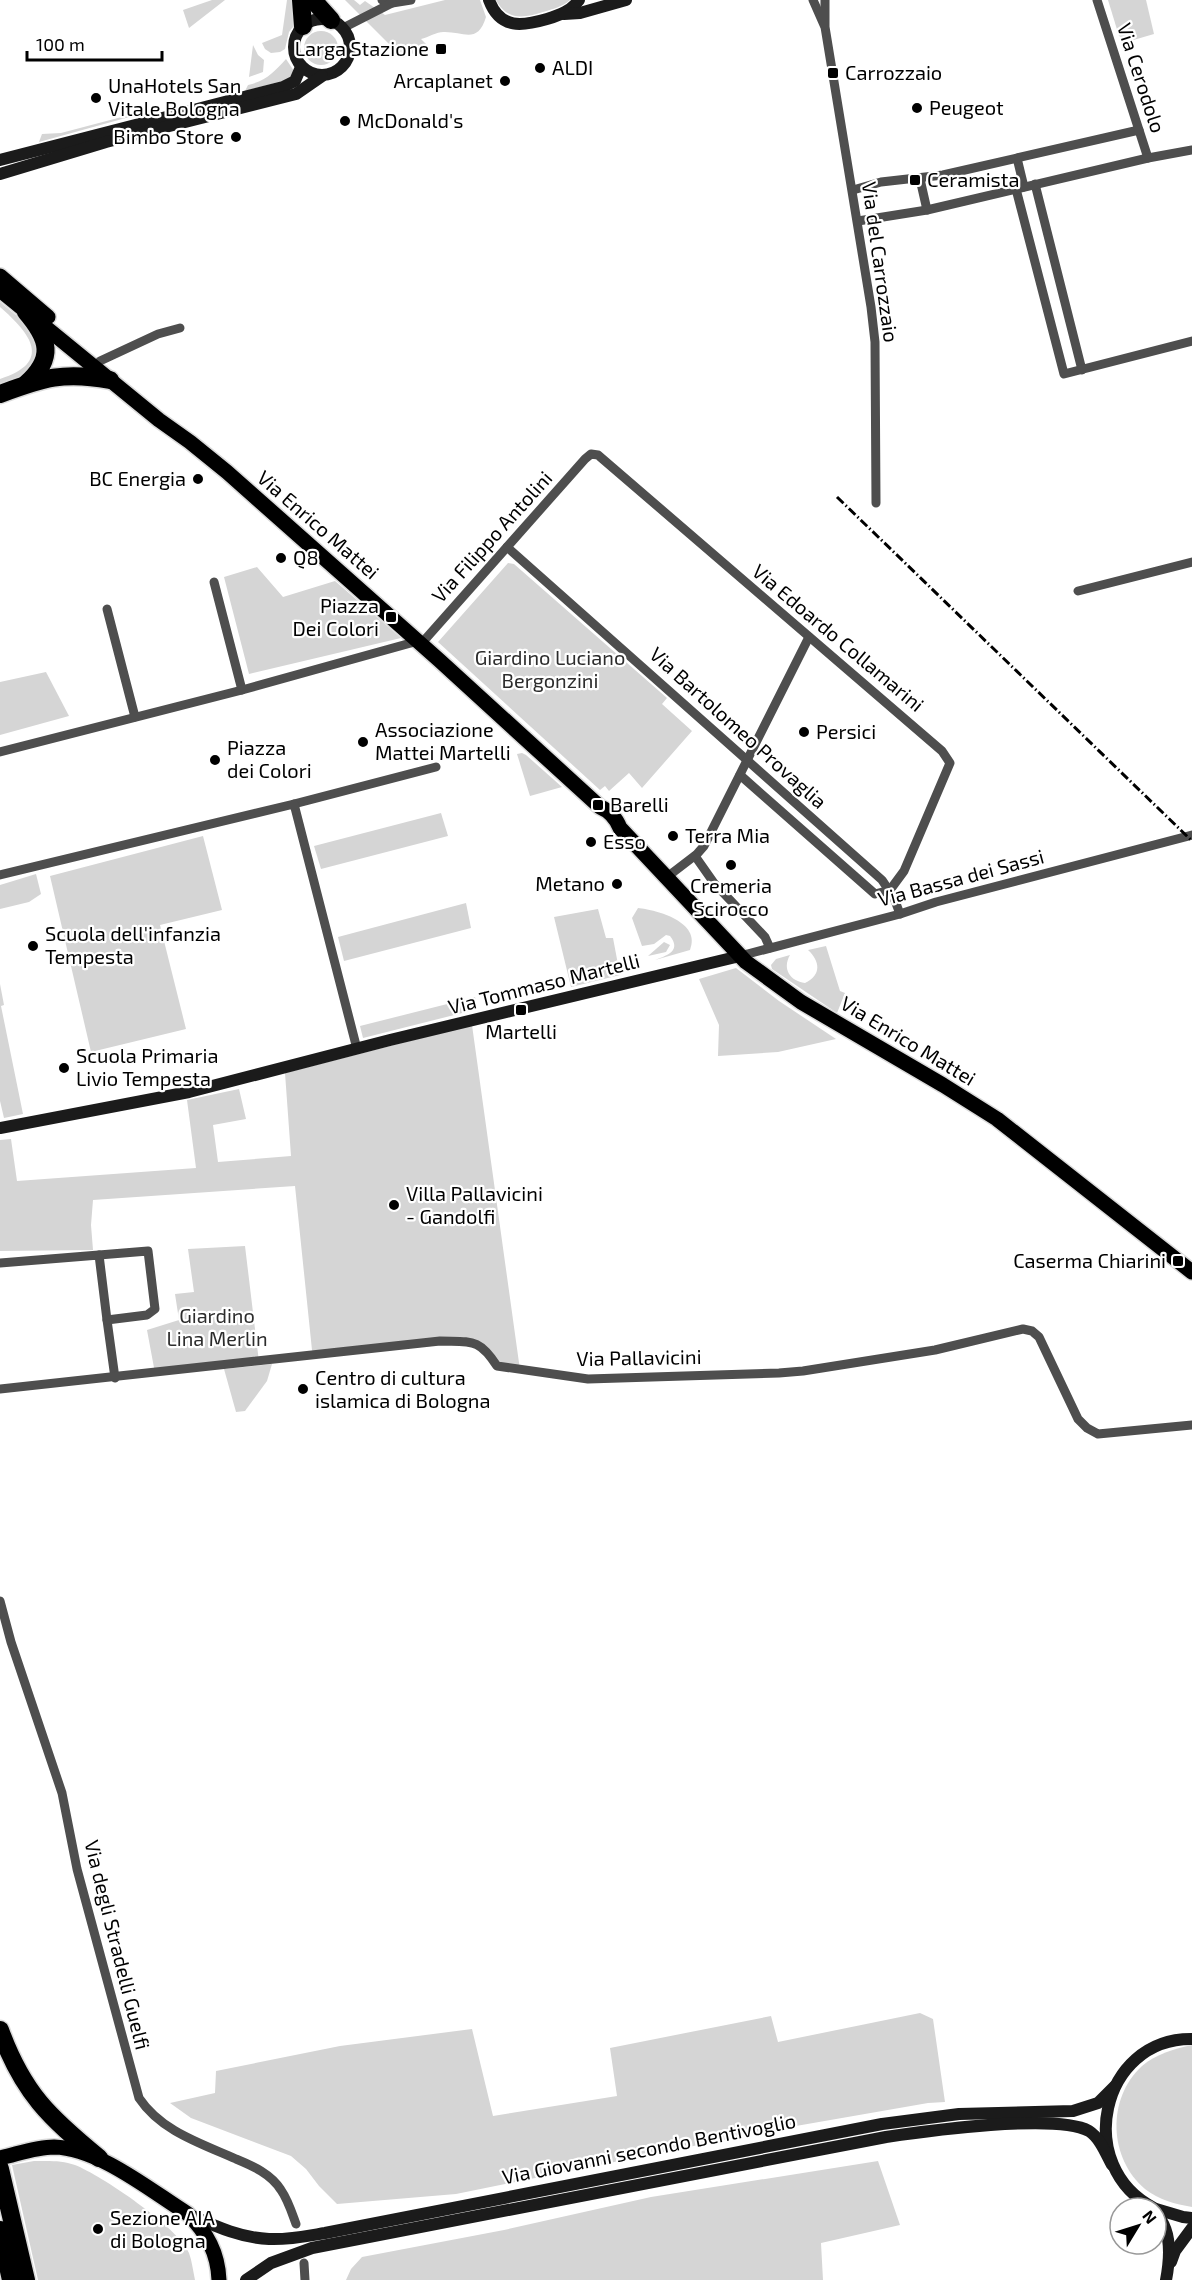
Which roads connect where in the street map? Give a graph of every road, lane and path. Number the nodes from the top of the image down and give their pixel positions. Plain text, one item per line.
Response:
1 (301, 0) edge
2 (313, 0) edge
3 (381, 0) edge
4 (411, 0) edge
5 (489, 0) edge
6 (579, 0) edge
7 (626, 0) edge
8 (813, 0) edge
9 (825, 0) edge
10 (1097, 0) edge
11 (392, 3) junction
12 (563, 14) junction
13 (337, 24) junction
14 (303, 26) junction
15 (825, 27) junction
16 (301, 67) junction
17 (322, 76) junction
18 (1139, 130) junction
19 (1192, 150) edge
20 (1017, 158) junction
21 (1148, 158) junction
22 (0, 160) edge
23 (0, 174) edge
24 (920, 179) junction
25 (1035, 184) junction
26 (1020, 188) junction
27 (853, 190) junction
28 (927, 210) junction
29 (858, 221) junction
30 (1057, 271) junction
31 (1038, 275) junction
32 (0, 276) edge
33 (0, 290) edge
34 (26, 312) junction
35 (180, 328) dead end
36 (1192, 341) edge
37 (100, 361) junction
38 (1082, 370) junction
39 (110, 380) junction
40 (24, 385) junction
41 (0, 394) edge
42 (190, 441) junction
43 (591, 454) joint
44 (876, 503) dead end
45 (507, 547) junction
46 (1192, 562) edge
47 (214, 582) dead end
48 (1078, 591) dead end
49 (107, 609) dead end
50 (809, 637) junction
51 (419, 643) junction
52 (242, 690) junction
53 (135, 717) junction
54 (0, 752) edge
55 (747, 760) junction
56 (436, 767) dead end
57 (740, 775) junction
58 (294, 804) junction
59 (1192, 835) edge
60 (695, 856) junction
61 (0, 875) edge
62 (667, 877) junction
63 (890, 890) junction
64 (900, 914) junction
65 (770, 948) junction
66 (740, 956) junction
67 (357, 1049) junction
68 (0, 1128) edge
69 (99, 1255) junction
70 (0, 1263) edge
71 (1192, 1272) edge
72 (107, 1320) junction
73 (115, 1378) junction
74 (0, 1389) edge
75 (1192, 1425) edge
76 (0, 1600) edge
77 (0, 2030) edge
78 (1192, 2039) edge
79 (1115, 2086) junction
80 (0, 2158) edge
81 (99, 2158) junction
82 (1112, 2165) junction
83 (0, 2169) edge
84 (1137, 2196) edge
85 (188, 2214) junction
86 (1168, 2214) edge
87 (1192, 2218) edge
88 (296, 2224) dead end
89 (1192, 2228) edge
90 (0, 2230) edge
91 (1168, 2238) edge
92 (304, 2263) dead end
93 (1167, 2276) edge
94 (11, 2280) edge
95 (26, 2280) edge
96 (219, 2280) edge
97 (246, 2280) edge
98 (305, 2280) edge

1 - 14 highway
2 - 13 highway
3 - 11 street
4 - 11 street
5 - 12 street
6 - 12 street
7 - 12 street
8 - 15 street, Via del Carrozzaio
9 - 15 street, Via del Carrozzaio
10 - 18 street, Via Cerodolo
11 - 13 street
13 - 14 street
13 - 17 street
14 - 16 street
15 - 27 street, Via del Carrozzaio
16 - 17 street
16 - 22 street
17 - 23 street
18 - 20 street
18 - 21 street, Via Cerodolo
19 - 21 street, Via Cerodolo
20 - 24 street
20 - 26 street
21 - 25 street
24 - 27 street
24 - 28 street
25 - 26 street
25 - 30 street
26 - 28 street
26 - 31 street
27 - 29 street, Via del Carrozzaio
28 - 29 street
29 - 44 street, Via del Carrozzaio
30 - 31 street
30 - 38 street
31 - 38 street
32 - 37 main road, Via Enrico Mattei
33 - 34 main road, Via Enrico Mattei
34 - 39 main road, Via Enrico Mattei
34 - 40 highway
35 - 37 street
36 - 38 street
37 - 42 main road, Via Enrico Mattei
39 - 40 highway
39 - 42 main road, Via Enrico Mattei
40 - 41 highway
42 - 51 main road, Via Enrico Mattei
43 - 45 street, Via Filippo Antolini
43 - 50 street, Via Edoardo Collamarini
45 - 51 street, Via Filippo Antolini
45 - 55 street, Via Bartolomeo Provaglia
46 - 48 street
47 - 52 street
49 - 53 street
50 - 55 street
50 - 63 street, Via Edoardo Collamarini
51 - 52 street
51 - 62 main road, Via Enrico Mattei
52 - 53 street
53 - 54 street
55 - 57 street
55 - 63 street, Via Bartolomeo Provaglia
56 - 58 street
57 - 60 street
57 - 63 street, Via Bartolomeo Provaglia
58 - 61 street
58 - 67 street
59 - 64 street, Via Bassa dei Sassi
60 - 62 street
60 - 65 street
62 - 66 main road, Via Enrico Mattei
63 - 64 street, Via Bartolomeo Provaglia
64 - 65 street, Via Bassa dei Sassi
65 - 66 street, Via Bassa dei Sassi
66 - 67 street, Via Tommaso Martelli
66 - 71 main road, Via Enrico Mattei
67 - 68 street, Via Tommaso Martelli
69 - 70 street
69 - 72 street
69 - 72 street
72 - 73 street
73 - 74 street, Via Pallavicini
73 - 75 street, Via Pallavicini
76 - 88 street, Via degli Stradelli Guelfi
77 - 81 highway
78 - 79 street
79 - 82 street
79 - 85 street, Via Giovanni secondo Bentivoglio
80 - 81 main road
81 - 85 main road
82 - 84 street
82 - 97 street, Via Giovanni secondo Bentivoglio
83 - 95 highway
85 - 96 main road
86 - 87 street
89 - 93 street
90 - 94 highway
91 - 93 street
92 - 98 street

